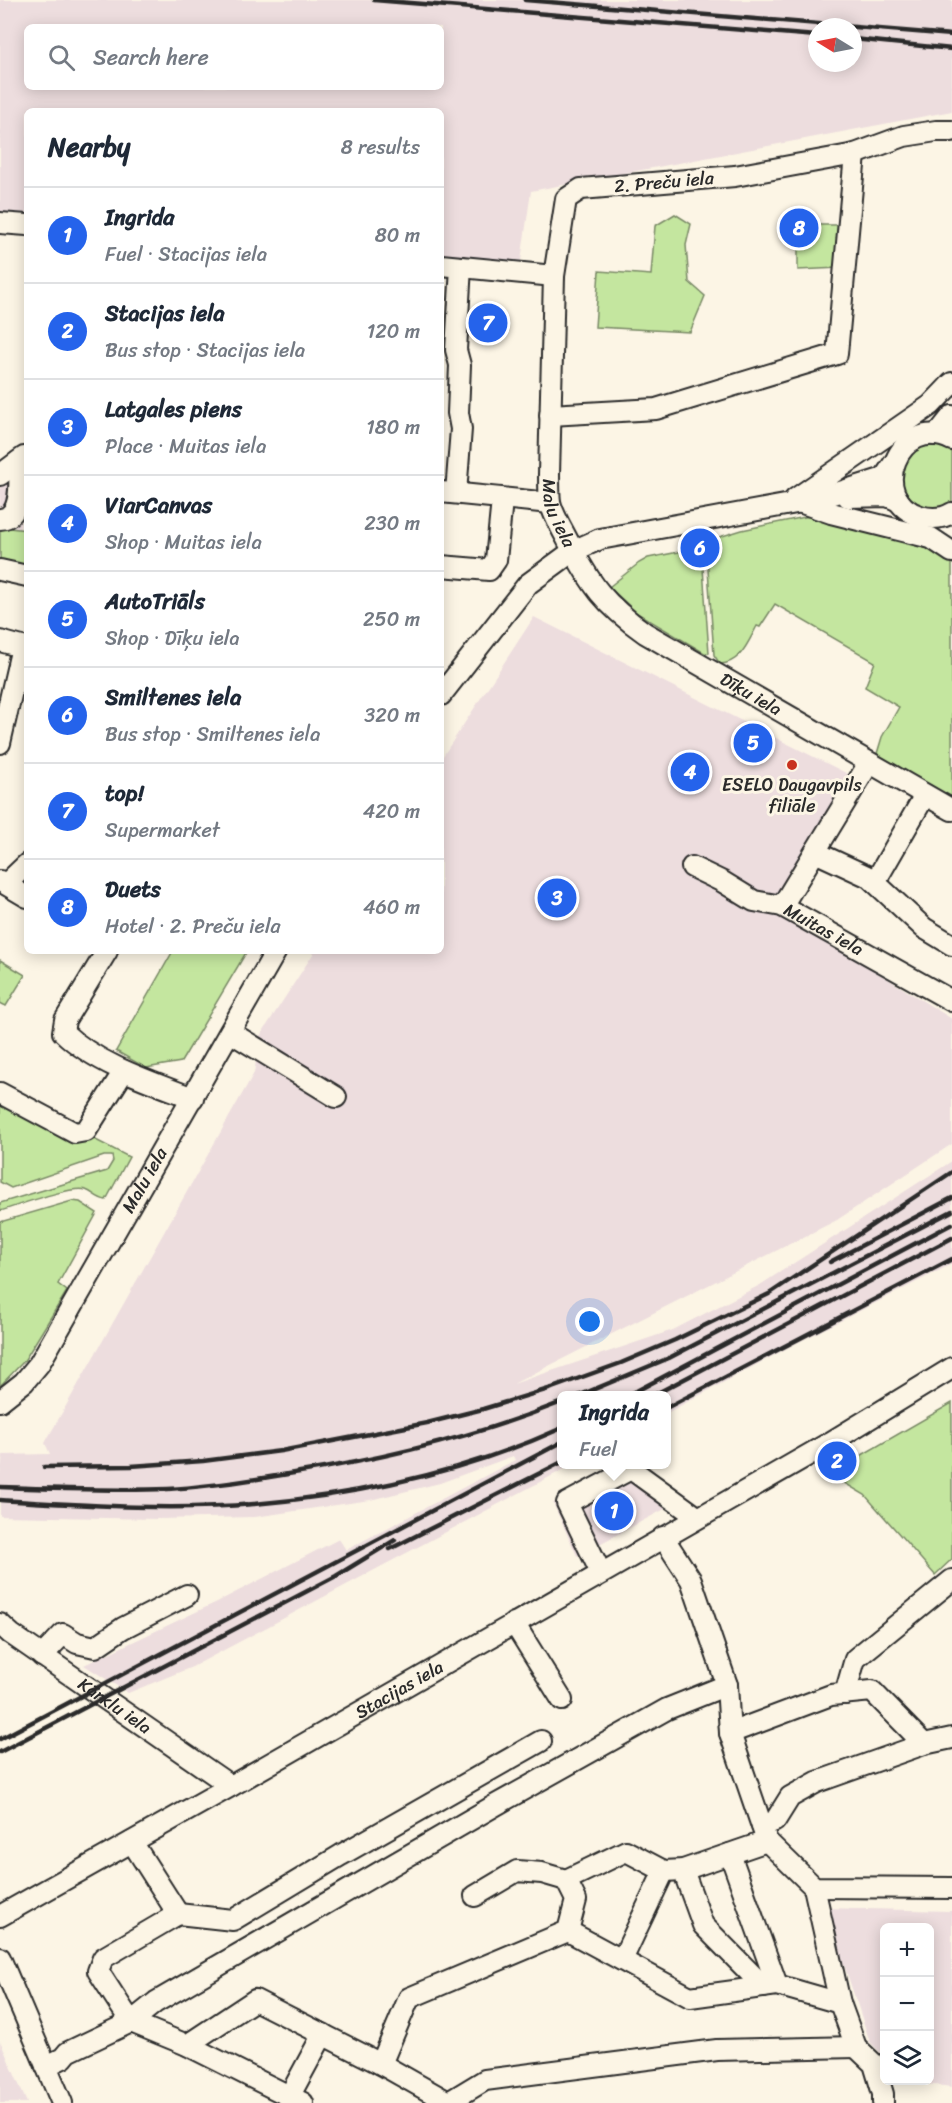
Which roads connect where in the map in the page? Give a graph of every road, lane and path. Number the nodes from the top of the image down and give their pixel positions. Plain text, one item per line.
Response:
1 (952, 131) edge
2 (855, 154) junction
3 (0, 223) edge
4 (24, 225) edge
5 (444, 265) edge
6 (461, 267) junction
7 (554, 276) junction
8 (952, 383) edge
9 (450, 412) edge
10 (550, 415) junction
11 (952, 416) edge
12 (943, 437) edge
13 (0, 454) edge
14 (23, 459) edge
15 (894, 463) junction
16 (0, 475) edge
17 (448, 492) edge
18 (502, 500) junction
19 (802, 501) junction
20 (900, 501) junction
21 (550, 503) junction
22 (947, 518) edge
23 (0, 519) edge
24 (573, 551) junction
25 (952, 552) edge
26 (444, 566) edge
27 (0, 570) edge
28 (24, 575) edge
29 (0, 641) edge
30 (24, 647) edge
31 (24, 651) edge
32 (444, 691) edge
33 (0, 743) edge
34 (869, 763) junction
35 (925, 795) junction
36 (952, 810) edge
37 (815, 852) junction
38 (24, 866) edge
39 (692, 867) dead end
40 (874, 882) junction
41 (3, 883) edge
42 (24, 895) edge
43 (782, 906) junction
44 (952, 945) edge
45 (104, 954) edge
46 (274, 954) edge
47 (952, 1001) edge
48 (230, 1032) junction
49 (124, 1071) junction
50 (0, 1093) edge
51 (336, 1097) dead end
52 (193, 1098) junction
53 (952, 1368) edge
54 (0, 1401) edge
55 (697, 1517) junction
56 (663, 1537) junction
57 (600, 1573) junction
58 (952, 1580) edge
59 (187, 1594) dead end
60 (514, 1623) junction
61 (0, 1624) edge
62 (42, 1656) junction
63 (727, 1685) junction
64 (845, 1694) junction
65 (562, 1700) dead end
66 (730, 1733) junction
67 (952, 1738) edge
68 (541, 1742) dead end
69 (924, 1744) junction
70 (231, 1786) junction
71 (765, 1834) junction
72 (132, 1842) junction
73 (730, 1854) junction
74 (673, 1870) junction
75 (566, 1880) junction
76 (814, 1887) junction
77 (952, 1888) edge
78 (475, 1896) dead end
79 (178, 1914) junction
80 (0, 1916) edge
81 (568, 1931) junction
82 (0, 1958) edge
83 (622, 1960) junction
84 (770, 1986) junction
85 (840, 2003) junction
86 (131, 2022) junction
87 (323, 2034) junction
88 (186, 2044) junction
89 (856, 2047) junction
90 (381, 2064) junction
91 (46, 2066) junction
92 (296, 2100) edge
93 (62, 2103) edge
94 (447, 2103) edge
95 (883, 2103) edge

1 - 2 street, 2. Preču iela
2 - 7 street, 2. Preču iela
2 - 10 street
3 - 4 street
5 - 6 street
6 - 7 street
6 - 9 street
7 - 10 street, Malu iela
8 - 19 street
9 - 17 street
10 - 21 street, Malu iela
11 - 12 street
12 - 15 street
13 - 14 street
14 - 16 street
14 - 23 street
15 - 19 street
15 - 20 street
17 - 18 street
18 - 21 street
18 - 26 street
19 - 20 street
19 - 24 street
19 - 25 street
20 - 22 street
21 - 24 street, Malu iela
24 - 32 street, Malu iela
24 - 34 street, Dīķu iela
27 - 28 street
29 - 30 street
31 - 33 street
34 - 35 street, Dīķu iela
34 - 37 street
35 - 36 street, Dīķu iela
35 - 40 street
37 - 40 street
37 - 43 street
38 - 41 street
39 - 43 street, Muitas iela
40 - 44 street
41 - 42 street
43 - 47 street, Muitas iela
45 - 49 street
46 - 48 street, Malu iela
48 - 51 street
48 - 52 street, Malu iela
49 - 50 street
49 - 52 street
52 - 54 street, Malu iela
53 - 55 street, Stacijas iela
55 - 56 street, Stacijas iela
55 - 57 street
56 - 57 street, Stacijas iela
56 - 63 street
57 - 60 street, Stacijas iela
58 - 64 street
59 - 62 street
60 - 65 street
60 - 70 street, Stacijas iela
61 - 62 street, Kārklu iela
62 - 70 street, Kārklu iela
63 - 66 street
63 - 86 street
64 - 66 street
64 - 69 street
66 - 71 street
67 - 69 street
68 - 79 street
69 - 71 street
70 - 72 street, Stacijas iela
71 - 73 street
71 - 76 street
72 - 79 street
72 - 80 street, Stacijas iela
73 - 74 street
73 - 84 street
74 - 75 street
74 - 83 street
74 - 84 street
75 - 78 street
75 - 81 street
76 - 77 street
76 - 85 street
79 - 86 street
81 - 83 street
81 - 90 street
82 - 91 street
83 - 84 street
84 - 85 street
85 - 89 street
86 - 88 street
86 - 91 street
87 - 88 street
87 - 90 street
87 - 92 street
88 - 92 street
89 - 94 street
89 - 95 street
90 - 94 street
91 - 93 street

